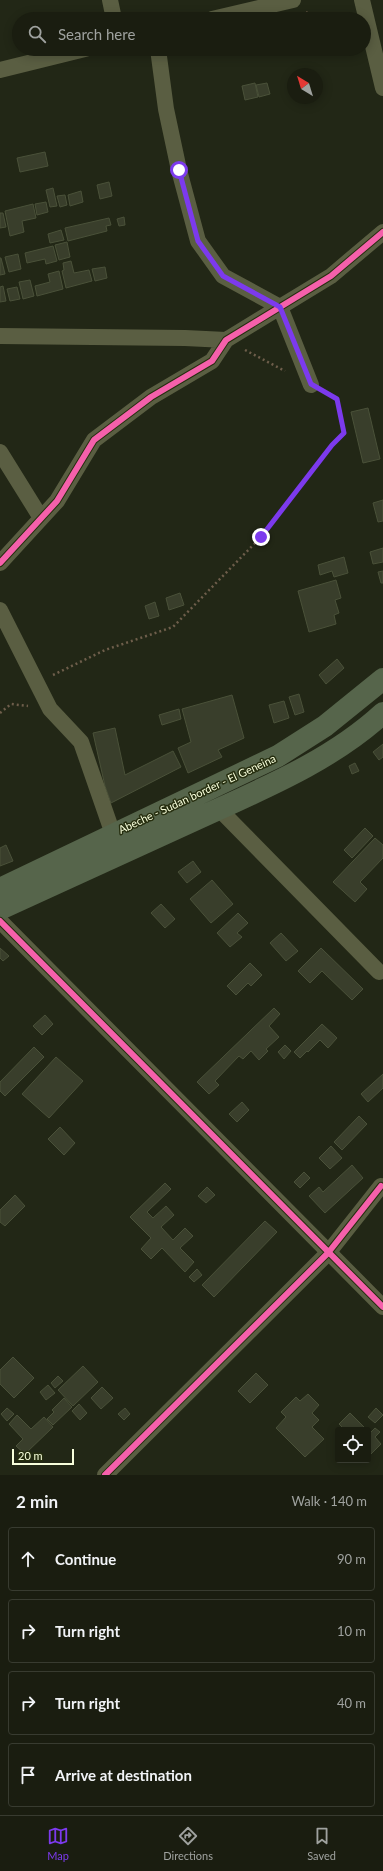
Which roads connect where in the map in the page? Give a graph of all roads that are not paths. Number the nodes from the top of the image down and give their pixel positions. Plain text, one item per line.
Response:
1 (110, 0) edge
2 (293, 0) edge
3 (362, 0) edge
4 (113, 12) edge
5 (242, 12) edge
6 (365, 12) edge
7 (371, 38) edge
8 (57, 56) edge
9 (159, 56) edge
10 (0, 70) edge
11 (383, 88) edge
12 (383, 232) edge
13 (280, 307) junction
14 (0, 336) edge
15 (226, 340) junction
16 (311, 384) road end
17 (0, 452) edge
18 (41, 518) junction
19 (0, 563) edge
20 (0, 610) edge
21 (383, 679) edge
22 (383, 713) edge
23 (219, 809) junction
24 (113, 834) junction
25 (0, 890) edge
26 (0, 909) edge
27 (0, 921) edge
28 (379, 972) dead end
29 (381, 1186) dead end
30 (328, 1253) junction
31 (383, 1307) edge
32 (105, 1475) edge

1 - 4 street
2 - 5 street
3 - 6 street
7 - 11 street
8 - 10 street
9 - 13 street
12 - 13 street
13 - 15 street
13 - 16 street
14 - 15 street
15 - 18 street
17 - 18 street
18 - 19 street
20 - 24 street
21 - 24 highway, Abeche - Sudan border - El Geneina
22 - 23 highway, Abeche - Sudan border - El Geneina
23 - 26 highway, Abeche - Sudan border - El Geneina
23 - 28 street
24 - 25 highway, Abeche - Sudan border - El Geneina
27 - 30 street
29 - 30 street
30 - 31 street
30 - 32 street

